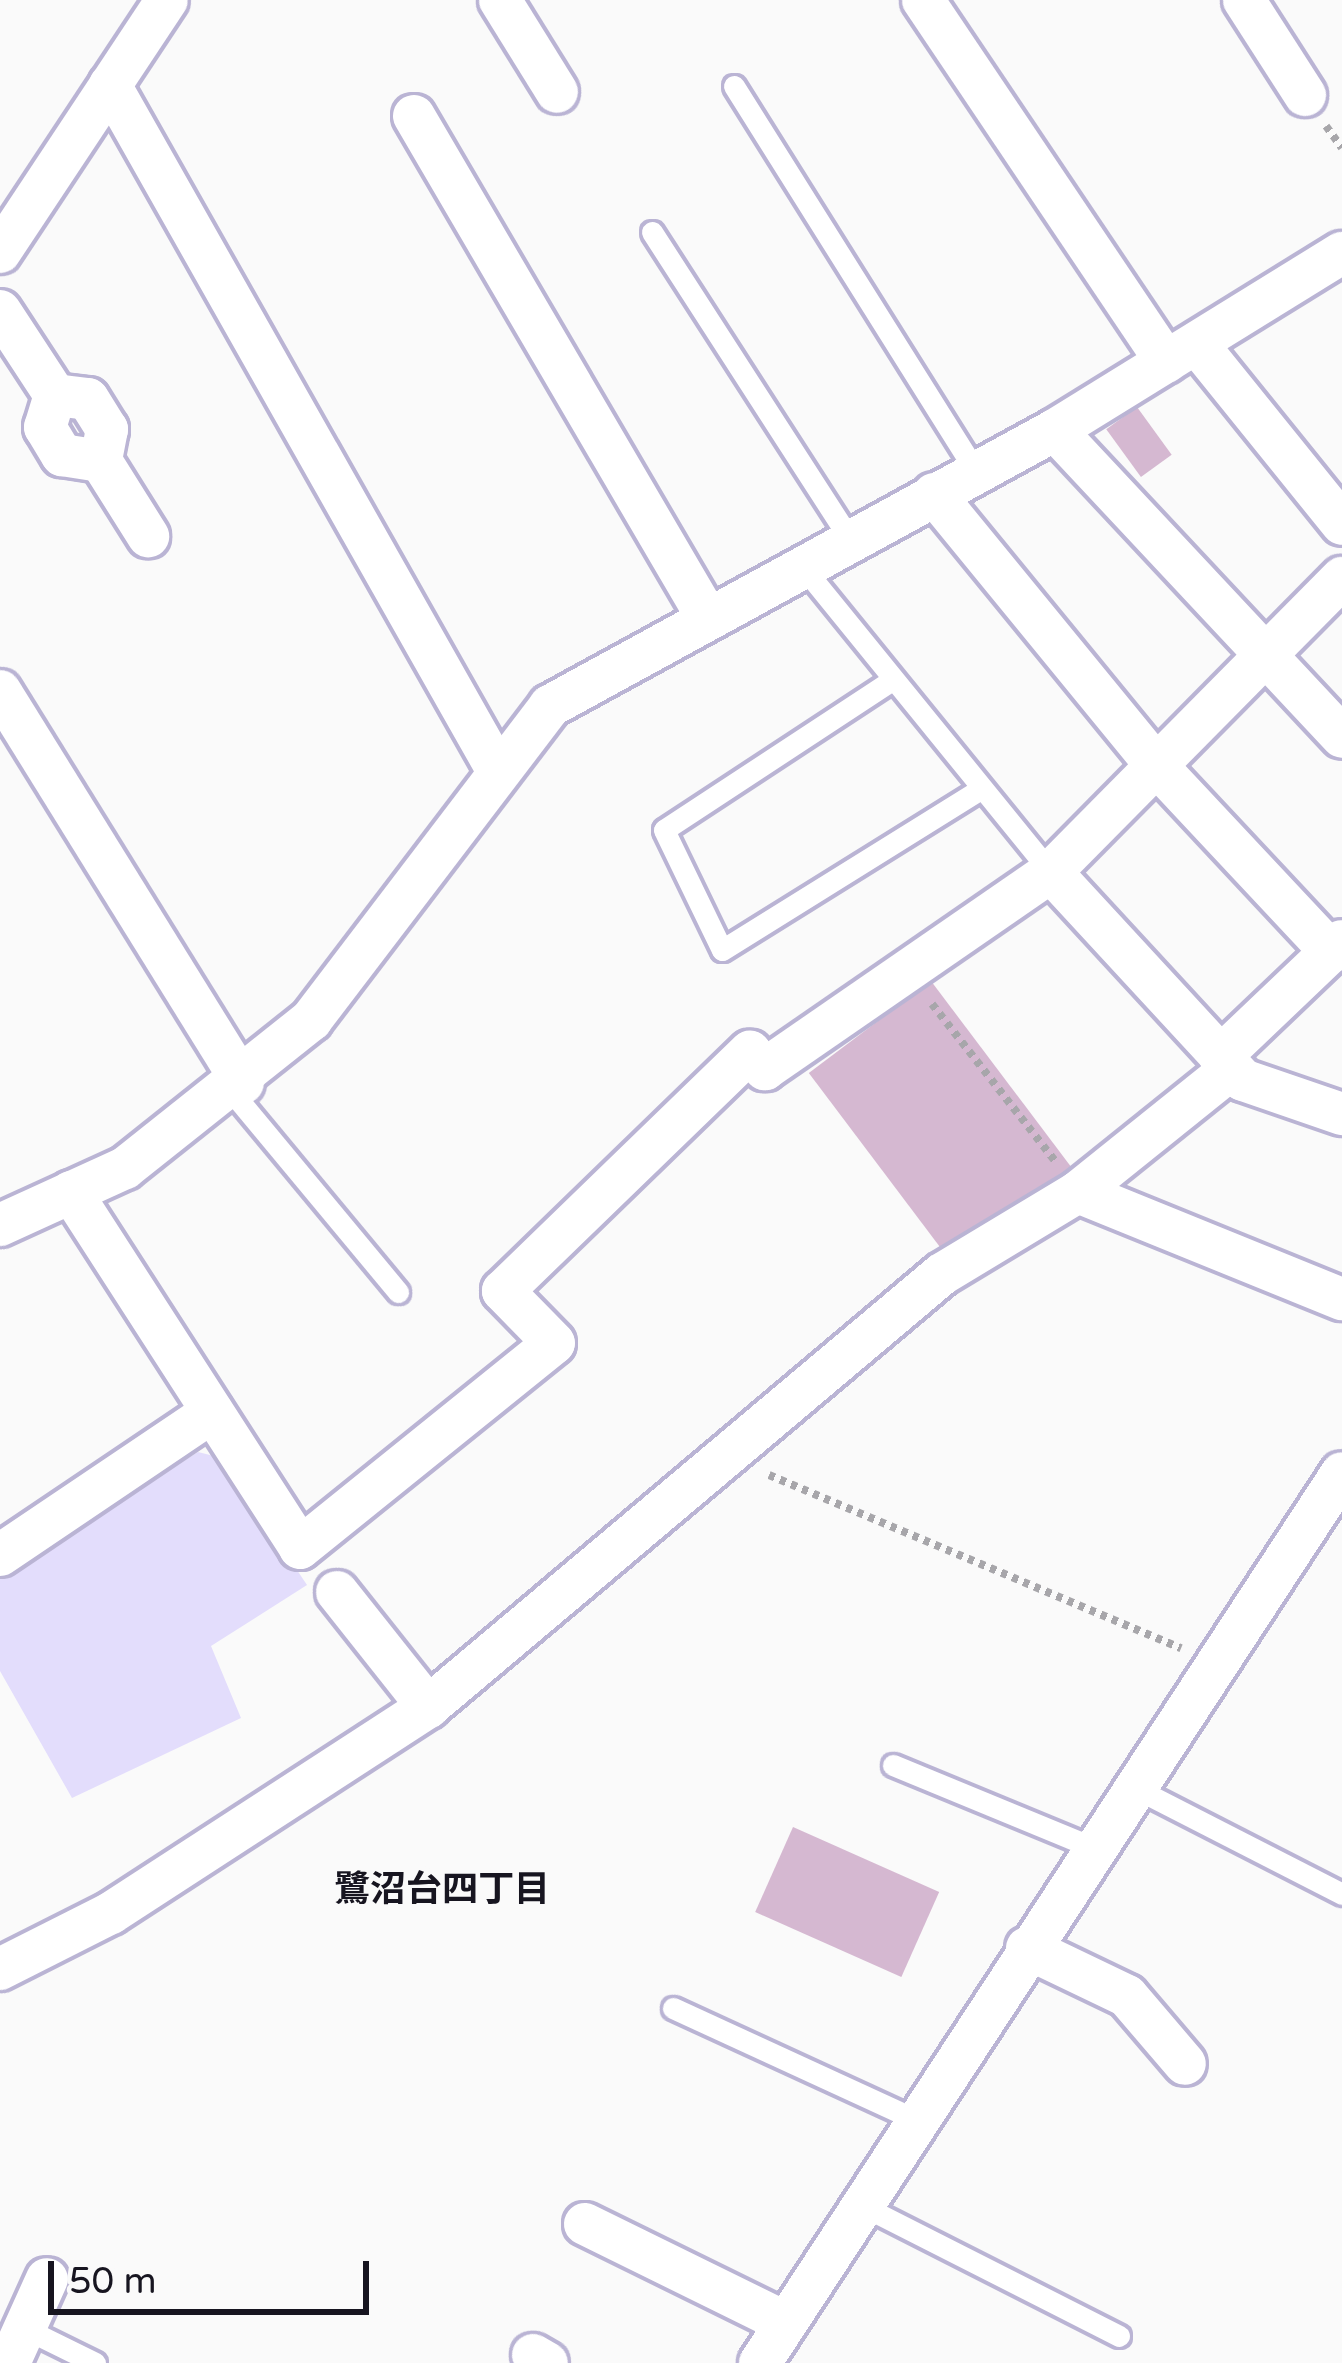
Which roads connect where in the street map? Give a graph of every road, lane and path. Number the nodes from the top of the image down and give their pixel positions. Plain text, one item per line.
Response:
1 (167, 0) edge
2 (500, 0) edge
3 (923, 0) edge
4 (1244, 0) edge
5 (110, 85) junction
6 (734, 86) dead end
7 (557, 92) dead end
8 (1305, 95) dead end
9 (414, 116) dead end
10 (652, 232) dead end
11 (0, 253) edge
12 (1342, 253) edge
13 (0, 311) edge
14 (1182, 353) junction
15 (1055, 430) junction
16 (977, 473) junction
17 (934, 494) junction
18 (1342, 524) edge
19 (148, 536) dead end
20 (850, 539) junction
21 (802, 566) junction
22 (1342, 578) edge
23 (707, 617) junction
24 (1258, 658) junction
25 (889, 682) junction
26 (0, 691) edge
27 (1342, 736) edge
28 (495, 766) junction
29 (1156, 766) junction
30 (977, 791) junction
31 (1051, 872) junction
32 (1337, 946) edge
33 (910, 977) junction
34 (1225, 1063) junction
35 (238, 1088) junction
36 (1342, 1114) edge
37 (71, 1192) junction
38 (1078, 1192) junction
39 (0, 1225) edge
40 (398, 1292) dead end
41 (1340, 1294) edge
42 (212, 1412) junction
43 (718, 1454) junction
44 (1342, 1473) edge
45 (0, 1555) edge
46 (337, 1592) dead end
47 (1219, 1664) junction
48 (428, 1707) junction
49 (892, 1765) dead end
50 (1135, 1788) junction
51 (1092, 1847) junction
52 (1342, 1894) edge
53 (1028, 1948) junction
54 (0, 1970) edge
55 (673, 2008) dead end
56 (1186, 2064) dead end
57 (917, 2120) junction
58 (863, 2206) junction
59 (584, 2224) dead end
60 (47, 2279) dead end
61 (786, 2324) junction
62 (1120, 2336) dead end
63 (18, 2346) edge
64 (95, 2363) edge
65 (760, 2363) edge

1 - 5 street
2 - 7 street
3 - 14 street
4 - 8 street
5 - 11 street
5 - 28 street
6 - 16 lane
9 - 23 street
10 - 20 lane
12 - 14 street
13 - 19 street
14 - 15 street
14 - 18 street
15 - 16 street
15 - 24 street
16 - 17 street
17 - 20 street
17 - 29 street
20 - 21 street
21 - 23 street
21 - 25 lane
22 - 24 street
23 - 28 street
24 - 27 street
24 - 29 street
25 - 30 lane
25 - 30 lane
26 - 35 street
28 - 35 street
29 - 31 street
29 - 32 street
30 - 31 lane
31 - 33 street
31 - 34 street
32 - 34 street
33 - 38 path
33 - 42 street
34 - 36 street
34 - 38 street
35 - 37 street
35 - 40 lane
37 - 39 street
37 - 42 street
38 - 41 street
38 - 43 street
42 - 45 street
43 - 47 path
43 - 48 street
44 - 47 street
46 - 48 street
47 - 50 street
48 - 54 street
49 - 51 lane
50 - 51 street
50 - 52 lane
51 - 53 street
53 - 56 street
53 - 57 street
55 - 57 lane
57 - 58 street
58 - 61 street
58 - 62 lane
59 - 61 street
60 - 63 street
61 - 65 street
63 - 64 lane

